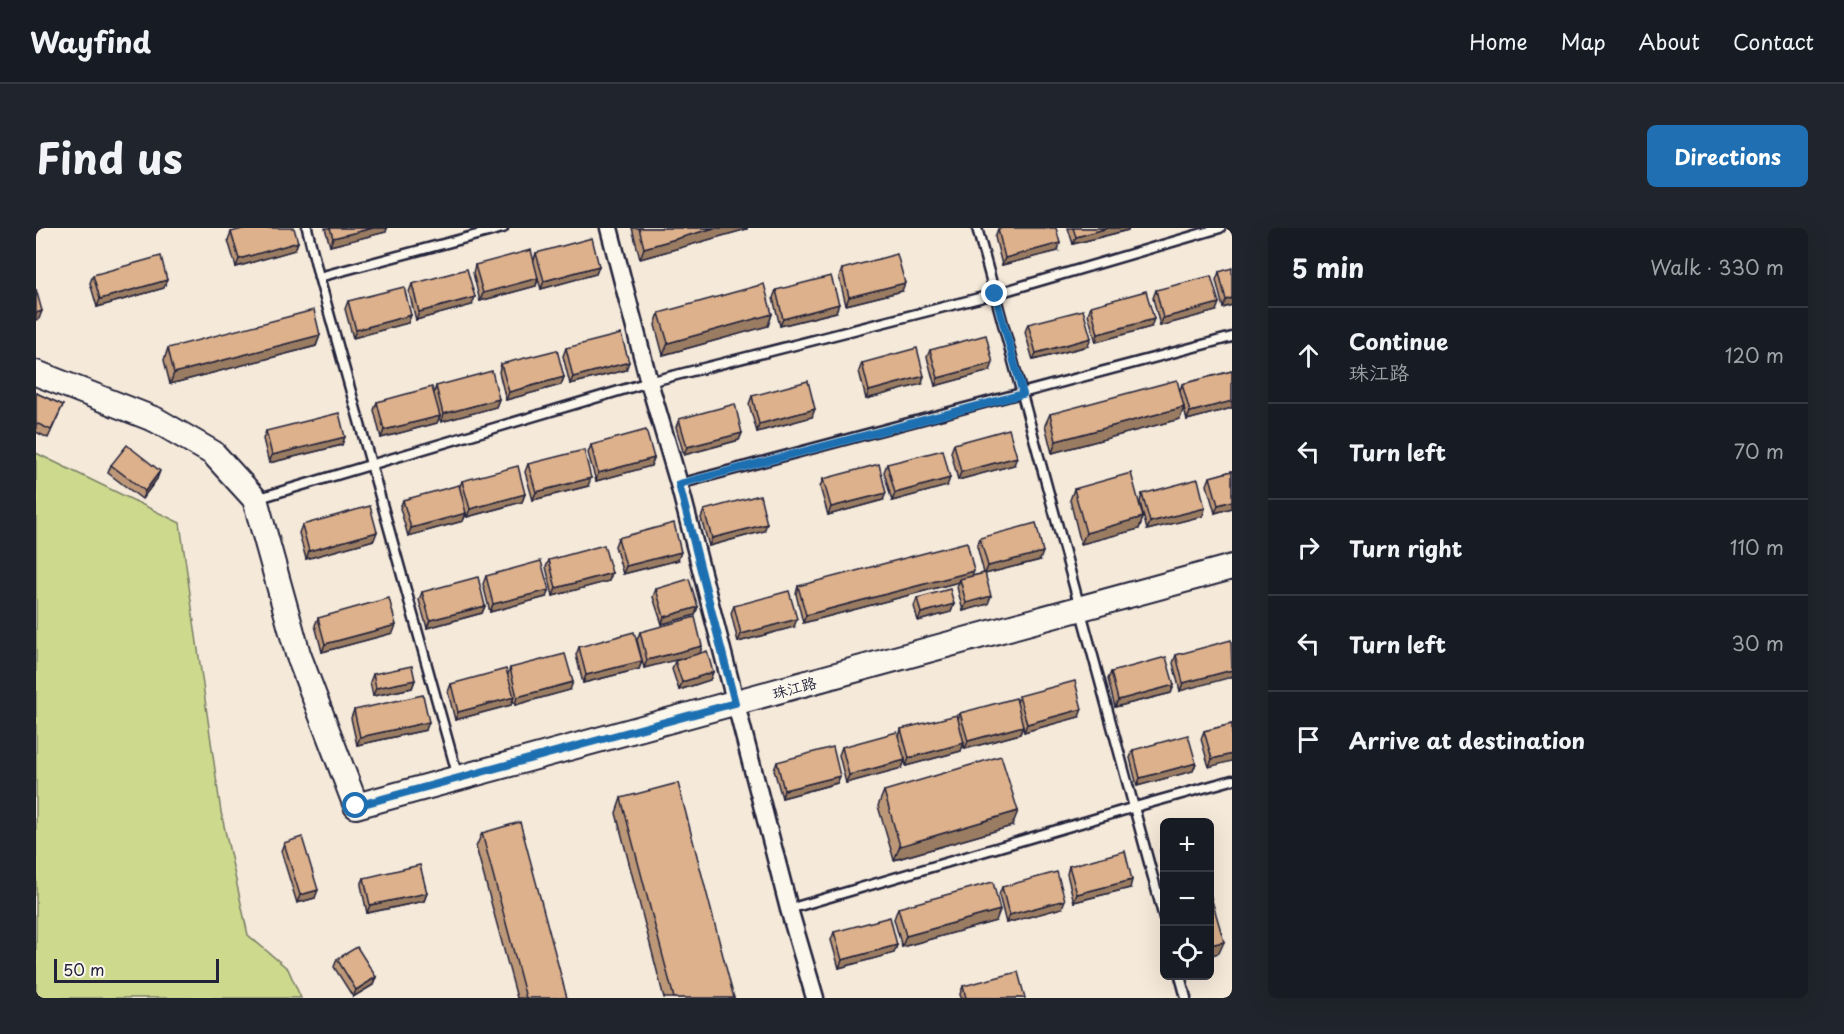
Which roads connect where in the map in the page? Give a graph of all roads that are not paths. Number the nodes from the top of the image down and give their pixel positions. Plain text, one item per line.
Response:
1 (307, 228) edge
2 (502, 228) edge
3 (609, 228) edge
4 (977, 228) edge
5 (1220, 228) edge
6 (319, 277) junction
7 (995, 294) junction
8 (1232, 337) edge
9 (36, 372) edge
10 (649, 382) junction
11 (1023, 394) junction
12 (371, 465) junction
13 (679, 484) junction
14 (255, 499) junction
15 (1232, 567) edge
16 (1081, 608) junction
17 (735, 703) junction
18 (459, 778) junction
19 (1232, 780) edge
20 (1135, 807) junction
21 (1160, 903) edge
22 (789, 909) junction
23 (1181, 980) edge
24 (815, 998) edge
25 (1186, 998) edge

1 - 6 lane
2 - 6 lane
3 - 10 street
4 - 7 lane
5 - 7 lane
6 - 12 lane
7 - 10 lane
7 - 11 lane
8 - 11 lane
9 - 14 street
10 - 12 lane
10 - 13 street
11 - 13 lane
11 - 16 lane
12 - 14 lane
12 - 18 lane
13 - 17 street
14 - 18 street, 珠江路
15 - 16 street, 珠江路
16 - 17 street, 珠江路
16 - 20 lane
17 - 18 street, 珠江路
17 - 22 street
19 - 20 lane
20 - 21 lane
20 - 22 lane
22 - 24 street
23 - 25 lane

